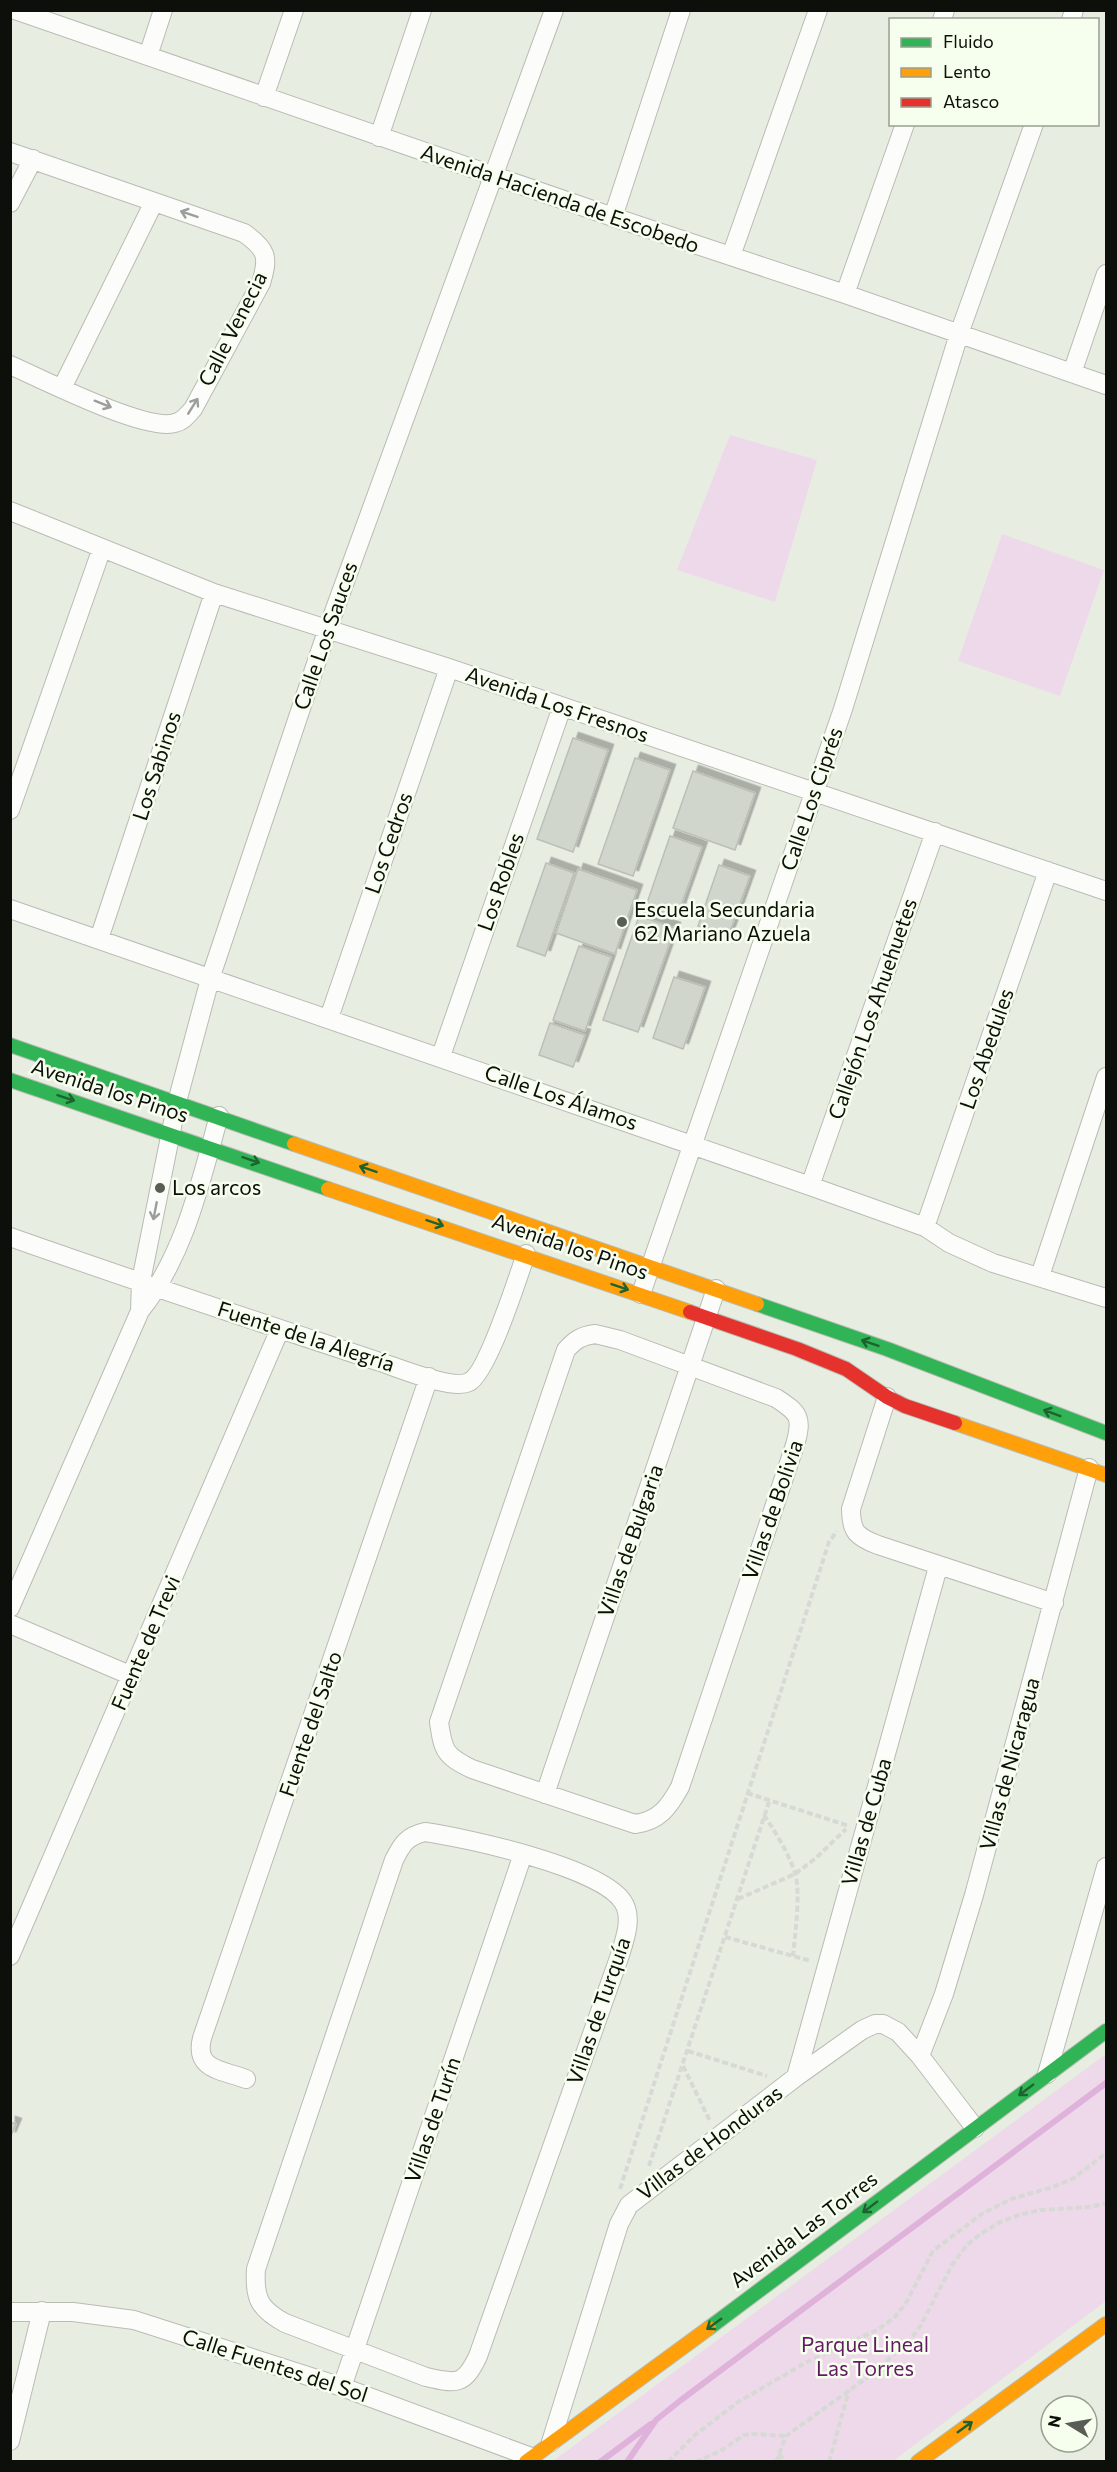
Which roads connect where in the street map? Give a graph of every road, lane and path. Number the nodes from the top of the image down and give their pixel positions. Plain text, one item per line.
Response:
1 (15, 10) edge
2 (163, 10) edge
3 (294, 10) edge
4 (422, 10) edge
5 (554, 10) edge
6 (681, 10) edge
7 (818, 10) edge
8 (34, 13) edge
9 (147, 56) junction
10 (264, 97) junction
11 (904, 126) edge
12 (1033, 126) edge
13 (379, 137) junction
14 (10, 152) edge
15 (33, 159) junction
16 (495, 176) junction
17 (154, 202) junction
18 (10, 203) edge
19 (613, 218) junction
20 (731, 256) junction
21 (1107, 274) edge
22 (846, 294) junction
23 (959, 334) junction
24 (10, 365) edge
25 (1071, 372) junction
26 (1107, 385) edge
27 (62, 388) junction
28 (10, 511) edge
29 (102, 548) junction
30 (214, 593) junction
31 (328, 628) junction
32 (449, 668) junction
33 (562, 707) junction
34 (815, 791) junction
35 (10, 810) edge
36 (935, 832) junction
37 (1048, 871) junction
38 (1107, 891) edge
39 (10, 909) edge
40 (99, 939) junction
41 (210, 979) junction
42 (330, 1018) junction
43 (10, 1045) edge
44 (441, 1056) junction
45 (1107, 1077) edge
46 (10, 1080) edge
47 (177, 1102) junction
48 (219, 1116) junction
49 (171, 1133) junction
50 (692, 1144) junction
51 (210, 1147) junction
52 (810, 1186) junction
53 (926, 1227) junction
54 (11, 1238) edge
55 (526, 1254) junction
56 (649, 1267) junction
57 (1040, 1276) junction
58 (141, 1281) junction
59 (159, 1287) junction
60 (716, 1289) junction
61 (641, 1294) junction
62 (1107, 1298) edge
63 (140, 1311) junction
64 (708, 1317) junction
65 (280, 1329) junction
66 (691, 1366) junction
67 (429, 1377) junction
68 (886, 1397) junction
69 (1101, 1434) edge
70 (1090, 1463) junction
71 (1107, 1474) edge
72 (851, 1524) junction
73 (938, 1567) junction
74 (1054, 1603) junction
75 (10, 1608) edge
76 (10, 1624) edge
77 (132, 1676) junction
78 (747, 1793) junction
79 (545, 1794) junction
80 (769, 1802) junction
81 (765, 1815) junction
82 (856, 1828) junction
83 (523, 1854) junction
84 (1107, 1867) edge
85 (795, 1874) junction
86 (737, 1900) junction
87 (725, 1937) junction
88 (10, 1956) edge
89 (793, 1956) junction
90 (827, 1966) junction
91 (1107, 2031) edge
92 (688, 2050) junction
93 (920, 2056) junction
94 (683, 2065) junction
95 (1047, 2074) junction
96 (246, 2079) dead end
97 (792, 2080) junction
98 (975, 2128) junction
99 (718, 2136) junction
100 (1107, 2153) edge
101 (639, 2196) junction
102 (1107, 2203) edge
103 (623, 2215) junction
104 (42, 2311) junction
105 (10, 2312) edge
106 (1107, 2324) edge
107 (355, 2351) junction
108 (342, 2387) junction
109 (849, 2390) junction
110 (786, 2436) junction
111 (10, 2441) edge
112 (551, 2442) junction
113 (779, 2454) junction
114 (528, 2459) edge
115 (668, 2462) edge
116 (696, 2462) edge
117 (776, 2462) edge
118 (785, 2462) edge
119 (829, 2462) edge
120 (918, 2462) edge

1 - 8 street, Avenida Hacienda de Escobedo
2 - 9 street
3 - 10 street
4 - 13 street
5 - 16 street, Calle Los Sauces
6 - 19 street
7 - 20 street
8 - 9 street, Avenida Hacienda de Escobedo
9 - 10 street, Avenida Hacienda de Escobedo
10 - 13 street, Avenida Hacienda de Escobedo
11 - 22 street
12 - 23 street, Calle Los Ciprés
13 - 16 street, Avenida Hacienda de Escobedo
14 - 15 street, Calle Venecia
15 - 17 street, Calle Venecia
15 - 18 street
16 - 19 street, Avenida Hacienda de Escobedo
16 - 31 street, Calle Los Sauces
17 - 27 street
27 -> 17 street, Calle Venecia
19 - 20 street, Avenida Hacienda de Escobedo
20 - 22 street, Avenida Hacienda de Escobedo
21 - 25 street
22 - 23 street, Avenida Hacienda de Escobedo
23 - 25 street, Avenida Hacienda de Escobedo
23 - 34 street, Calle Los Ciprés
24 - 27 street, Calle Venecia
25 - 26 street, Avenida Hacienda de Escobedo
28 - 29 street, Avenida Los Fresnos
29 - 30 street, Avenida Los Fresnos
29 - 35 street
30 - 31 street, Avenida Los Fresnos
30 - 40 street, Los Sabinos
31 - 32 street, Avenida Los Fresnos
31 - 41 street, Calle Los Sauces
32 - 33 street, Avenida Los Fresnos
32 - 42 street, Los Cedros
33 - 34 street, Avenida Los Fresnos
33 - 44 street, Los Robles
34 - 36 street, Avenida Los Fresnos
34 - 50 street, Calle Los Ciprés
36 - 37 street, Avenida Los Fresnos
36 - 52 street, Callejón Los Ahuehuetes
37 - 38 street, Avenida Los Fresnos
37 - 53 street, Los Abedules
39 - 40 street, Calle Los Álamos
40 - 41 street, Calle Los Álamos
41 - 42 street, Calle Los Álamos
41 - 47 street, Calle Los Sauces
42 - 44 street, Calle Los Álamos
43 - 47 street, Avenida los Pinos
44 - 50 street, Calle Los Álamos
45 - 57 street
46 -> 49 street, Avenida los Pinos
47 - 48 street, Avenida los Pinos
47 - 49 street, Calle Los Sauces
48 - 51 street
56 -> 48 street, Avenida los Pinos
49 - 51 street, Avenida los Pinos
49 -> 58 street, Calle Los Sauces
50 - 52 street, Calle Los Álamos
50 - 56 street, Calle Los Ciprés
51 -> 55 street, Avenida los Pinos
51 - 59 street
52 - 53 street, Calle Los Álamos
53 - 57 street, Calle Los Álamos
54 - 58 street, Fuente de la Alegría
55 -> 61 street, Avenida los Pinos
55 - 67 street, Fuente de la Alegría
56 - 60 street, Avenida los Pinos
56 - 61 street, Calle Los Ciprés
57 - 62 street, Calle Los Álamos
58 - 59 street, Fuente de la Alegría
58 - 63 street, Calle Los Sauces
59 - 63 street
59 - 65 street, Fuente de la Alegría
60 - 64 street, Villas de Bulgaria
69 -> 60 street, Avenida los Pinos
61 - 64 street, Avenida los Pinos
63 - 75 street
64 - 66 street, Villas de Bulgaria
64 - 68 street, Avenida los Pinos
65 - 67 street, Fuente de la Alegría
65 - 77 street, Fuente de Trevi
66 - 79 street, Villas de Bulgaria
66 - 79 street, Villas de Bolivia
66 - 79 street, Villas de Bolivia
67 - 96 street, Fuente del Salto
68 - 70 street, Avenida los Pinos
68 - 72 street
70 - 71 street, Avenida los Pinos
70 - 74 street, Villas de Nicaragua
72 - 73 street
72 - 78 path
73 - 74 street
73 - 82 street, Villas de Cuba
74 - 93 street, Villas de Nicaragua
76 - 77 street
77 - 88 street, Fuente de Trevi
78 - 80 path
78 - 103 path
80 - 81 path
80 - 82 path
81 - 85 path
81 - 86 path
82 - 85 path
82 - 90 street, Villas de Cuba
83 - 107 street, Villas de Turín
83 - 107 street, Villas de Turquía
83 - 107 street, Villas de Turquía
84 - 95 street
85 - 86 path
85 - 89 path
86 - 87 path
87 - 89 path
87 - 92 path
89 - 90 path
90 - 97 street, Villas de Cuba
91 - 95 street, Avenida Las Torres
92 - 94 path
92 - 97 path
93 - 97 street, Villas de Honduras
93 - 98 street, Villas de Honduras
94 - 99 path
94 - 101 path
95 -> 98 street, Avenida Las Torres
97 - 99 street, Villas de Honduras
98 -> 112 street, Avenida Las Torres
99 - 101 street, Villas de Honduras
100 - 115 path
101 - 103 street, Villas de Honduras
102 - 109 path
103 - 112 street, Villas de Honduras
104 - 105 street, Calle Fuentes del Sol
104 - 108 street, Calle Fuentes del Sol
104 - 111 street
120 -> 106 street
107 - 108 street, Villas de Turín
108 - 114 street, Calle Fuentes del Sol
109 - 110 path
109 - 119 path
110 - 113 path
110 - 116 path
112 - 114 street, Avenida Las Torres
113 - 117 path
113 - 118 path

